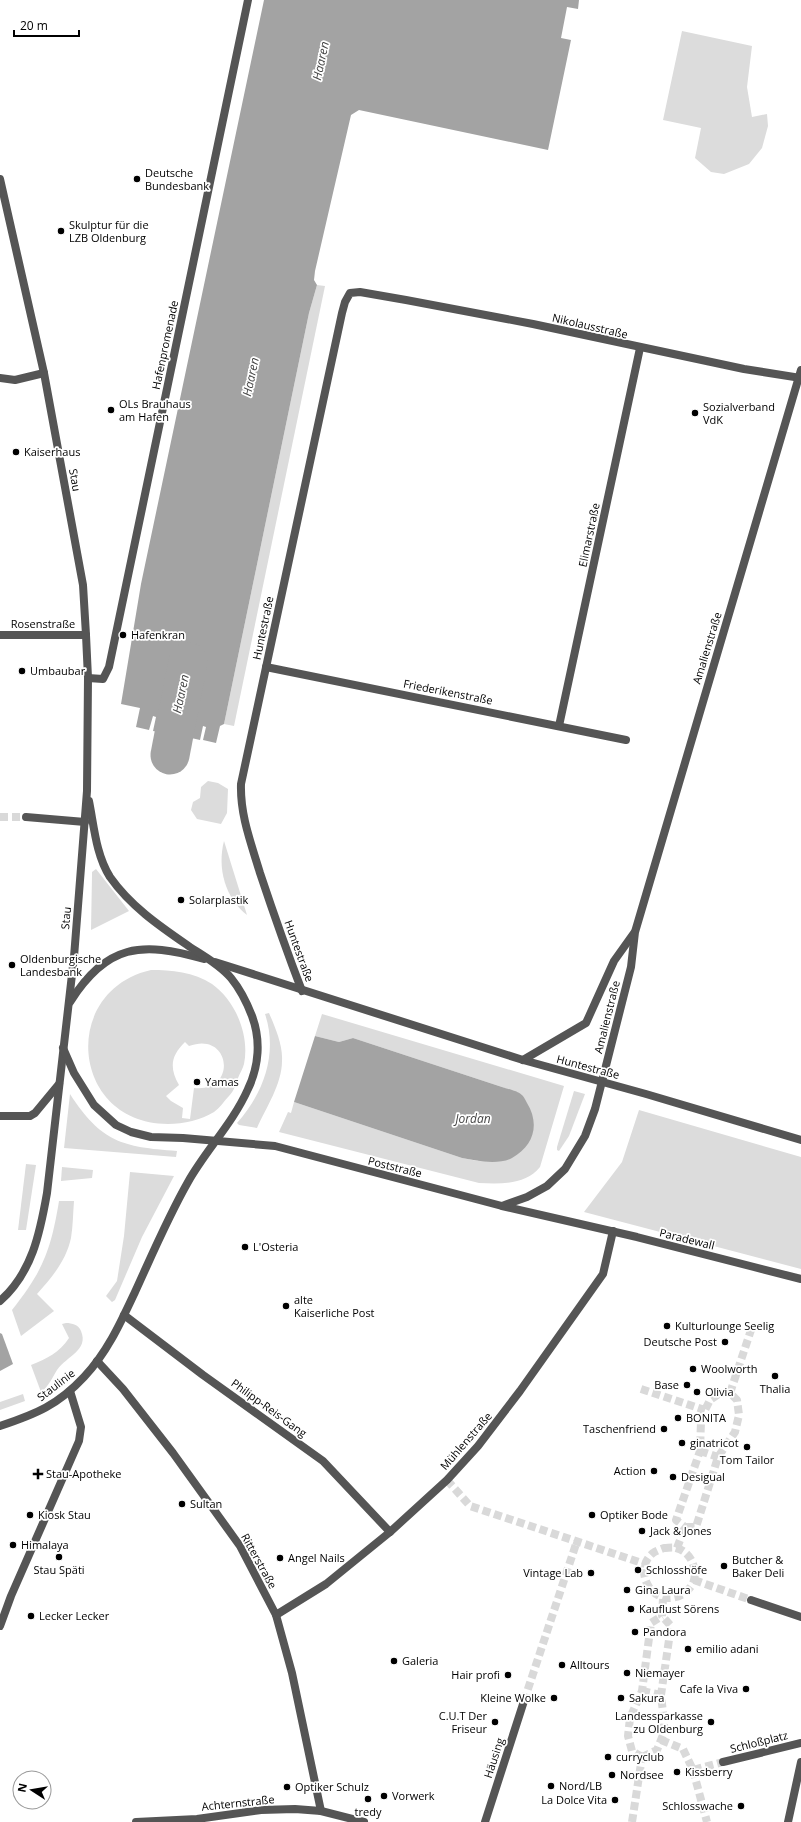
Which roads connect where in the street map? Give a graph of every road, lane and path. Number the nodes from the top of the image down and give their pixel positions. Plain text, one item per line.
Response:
1 (248, 0) edge
2 (0, 179) edge
3 (377, 295) joint
4 (640, 348) junction
5 (44, 373) junction
6 (800, 375) edge
7 (0, 378) edge
8 (0, 635) edge
9 (86, 635) junction
10 (266, 667) junction
11 (88, 678) junction
12 (559, 726) junction
13 (626, 740) dead end
14 (87, 791) junction
15 (26, 817) tunnel mouth
16 (85, 822) junction
17 (635, 932) junction
18 (211, 961) junction
19 (302, 991) junction
20 (68, 1004) junction
21 (63, 1047) junction
22 (522, 1060) junction
23 (601, 1083) junction
24 (59, 1084) junction
25 (0, 1116) edge
26 (216, 1140) junction
27 (801, 1140) edge
28 (502, 1206) junction
29 (567, 1222) joint
30 (613, 1231) junction
31 (801, 1279) edge
32 (0, 1301) edge
33 (124, 1315) junction
34 (98, 1361) junction
35 (70, 1391) junction
36 (0, 1426) edge
37 (390, 1532) junction
38 (751, 1600) tunnel mouth
39 (276, 1615) junction
40 (801, 1617) edge
41 (0, 1626) edge
42 (524, 1701) tunnel mouth
43 (801, 1743) edge
44 (723, 1762) tunnel mouth
45 (801, 1762) edge
46 (321, 1811) junction
47 (197, 1820) edge
48 (136, 1822) edge
49 (364, 1822) edge
50 (485, 1822) edge
51 (788, 1822) edge

1 - 11 street, Hafenpromenade
2 - 5 street, Stau
3 - 4 street, Nikolausstraße
3 - 10 street, Huntestraße
4 - 6 street, Nikolausstraße
4 - 12 street, Elimarstraße
5 - 7 street
5 - 9 street, Stau
6 - 17 street, Amalienstraße
8 - 9 street, Rosenstraße
9 - 11 street, Stau
10 - 12 street, Friederikenstraße
10 - 19 street, Huntestraße
11 - 14 street, Stau
12 - 13 street, Friederikenstraße
14 - 16 street, Stau
14 - 18 street, Stau
15 - 16 street
16 - 20 street, Stau
17 - 22 street, Amalienstraße
17 - 23 street, Amalienstraße
18 - 19 street, Huntestraße
18 - 20 street, Huntestraße
18 - 26 street
19 - 22 street, Huntestraße
20 - 21 street, Stau
21 - 24 street, Stau
21 - 26 street
22 - 23 street, Huntestraße
23 - 27 street, Huntestraße
23 - 28 street, Amalienstraße
24 - 25 street
24 - 32 street, Stau
26 - 28 street, Poststraße
26 - 33 street
28 - 29 street, Poststraße
29 - 30 street, Paradewall
30 - 31 street, Paradewall
30 - 37 street, Mühlenstraße
33 - 34 street
33 - 37 street, Philipp-Reis-Gang
34 - 35 street, Staulinie
34 - 39 street, Ritterstraße
35 - 36 street, Staulinie
35 - 41 street
37 - 39 street, Mühlenstraße
38 - 40 street
39 - 46 street, Ritterstraße
42 - 50 street, Häusing
43 - 44 street, Schloßplatz
45 - 51 street
46 - 47 street, Achternstraße
46 - 49 street, Achternstraße
47 - 48 street, Achternstraße

